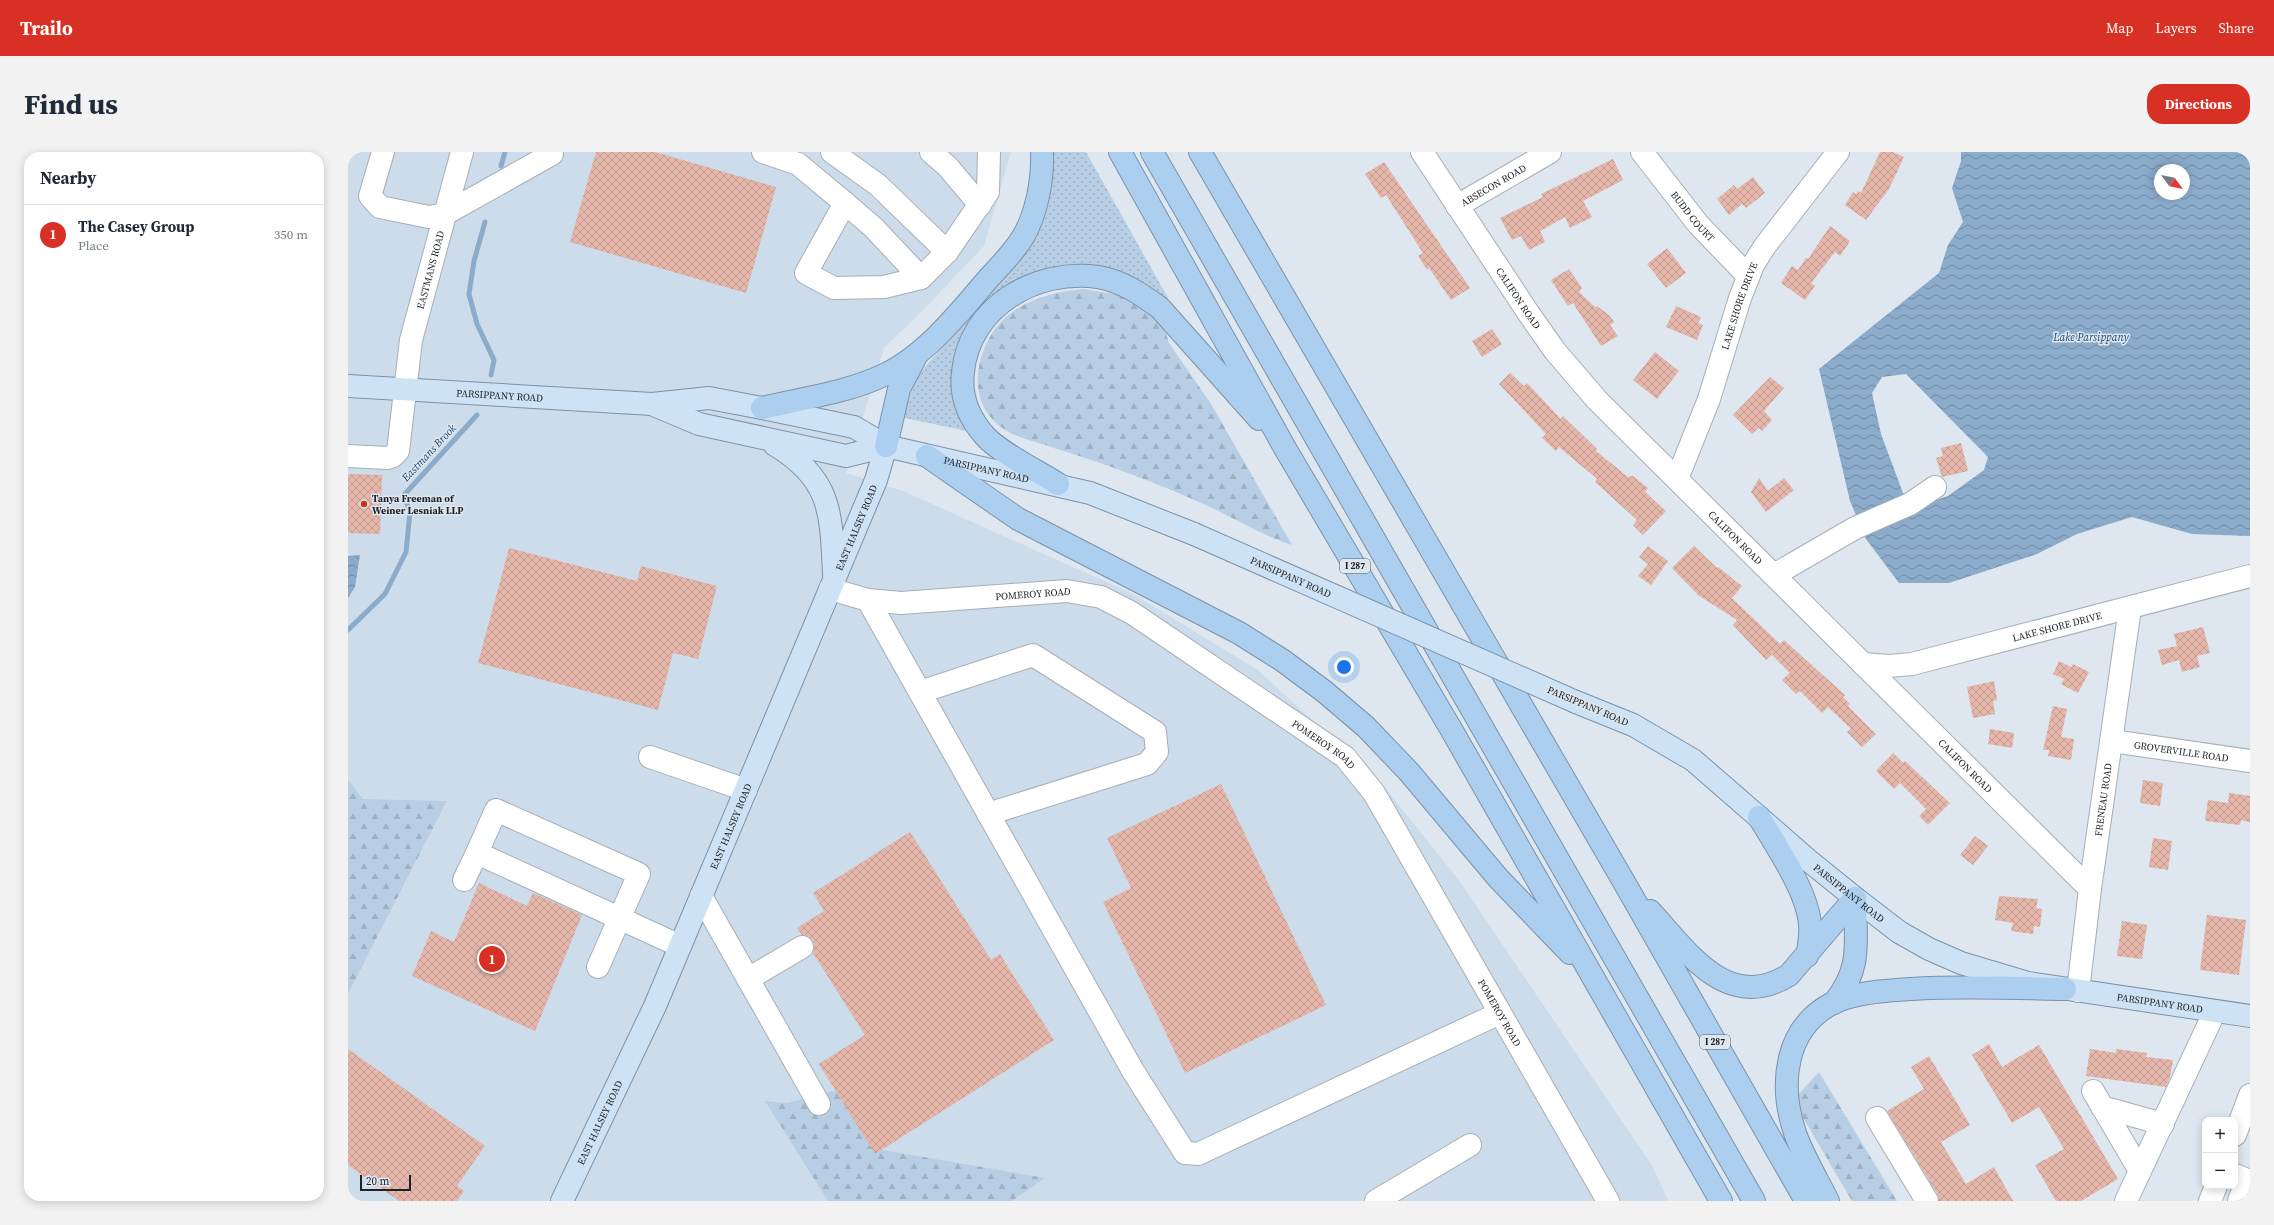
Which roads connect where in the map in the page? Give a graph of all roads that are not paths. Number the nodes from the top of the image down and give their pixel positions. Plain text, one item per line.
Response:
1 (383, 152) edge
2 (462, 152) edge
3 (763, 152) edge
4 (832, 152) edge
5 (931, 152) edge
6 (989, 152) edge
7 (1042, 152) edge
8 (1120, 152) edge
9 (1152, 152) edge
10 (1200, 152) edge
11 (1422, 152) edge
12 (1550, 152) edge
13 (1642, 152) edge
14 (1838, 152) edge
15 (552, 153) edge
16 (845, 203) junction
17 (980, 205) junction
18 (1457, 206) junction
19 (443, 223) junction
20 (947, 252) junction
21 (1748, 276) junction
22 (922, 278) junction
23 (916, 355) junction
24 (348, 386) edge
25 (404, 389) junction
26 (652, 404) junction
27 (762, 408) junction
28 (762, 437) junction
29 (886, 446) junction
30 (1286, 450) junction
31 (348, 456) edge
32 (926, 456) junction
33 (1677, 479) junction
34 (1058, 484) junction
35 (1935, 487) dead end
36 (1774, 575) junction
37 (2250, 576) edge
38 (832, 584) junction
39 (868, 600) junction
40 (2130, 608) junction
41 (1862, 664) junction
42 (920, 692) junction
43 (2112, 741) junction
44 (650, 757) dead end
45 (2250, 761) edge
46 (746, 790) junction
47 (988, 814) junction
48 (1759, 817) junction
49 (476, 853) junction
50 (464, 880) dead end
51 (1624, 882) junction
52 (2090, 889) junction
53 (701, 896) junction
54 (1855, 898) junction
55 (620, 918) junction
56 (680, 946) junction
57 (802, 947) dead end
58 (1807, 956) junction
59 (598, 967) dead end
60 (748, 979) junction
61 (1594, 979) junction
62 (2072, 990) junction
63 (1834, 1003) junction
64 (2215, 1011) junction
65 (1500, 1013) junction
66 (2250, 1016) edge
67 (2250, 1095) edge
68 (819, 1104) dead end
69 (1877, 1118) dead end
70 (2163, 1124) junction
71 (2238, 1127) edge
72 (1470, 1145) dead end
73 (2140, 1171) junction
74 (2238, 1176) edge
75 (2215, 1189) edge
76 (562, 1201) edge
77 (1376, 1201) edge
78 (1608, 1201) edge
79 (1721, 1201) edge
80 (1754, 1201) edge
81 (1806, 1201) edge
82 (1828, 1201) edge
83 (1927, 1201) edge
84 (2126, 1201) edge
85 (2210, 1201) edge
86 (2239, 1201) edge

1 - 19 street
2 - 19 street, EASTMANS ROAD
3 - 16 street
4 - 20 street
5 - 17 street
6 - 17 street
7 - 23 highway
8 - 30 highway, I 287
9 - 80 highway
10 - 51 highway, I 287
11 - 18 street, CALIFON ROAD
12 - 18 street, ABSECON ROAD
13 - 21 street, BUDD COURT
14 - 21 street, LAKE SHORE DRIVE
15 - 19 street
16 - 22 street
16 - 22 street
17 - 20 street
18 - 33 street, CALIFON ROAD
19 - 25 street, EASTMANS ROAD
20 - 22 street
21 - 33 street, LAKE SHORE DRIVE
23 - 27 highway
23 - 29 highway
24 - 25 main road, PARSIPPANY ROAD
25 - 26 main road, PARSIPPANY ROAD
25 - 31 street, EASTMANS ROAD
26 - 27 main road, PARSIPPANY ROAD
26 - 28 main road, PARSIPPANY ROAD
27 - 29 main road, PARSIPPANY ROAD
28 - 29 main road, PARSIPPANY ROAD
28 - 38 main road
29 - 32 main road, PARSIPPANY ROAD
29 - 38 main road, EAST HALSEY ROAD
30 - 34 highway
30 - 61 highway, I 287
32 - 34 main road, PARSIPPANY ROAD
32 - 61 highway
33 - 36 street, CALIFON ROAD
34 - 48 main road, PARSIPPANY ROAD, bridge
35 - 36 street
36 - 41 street, CALIFON ROAD
37 - 40 street, LAKE SHORE DRIVE
38 - 39 street, POMEROY ROAD
38 - 46 main road, EAST HALSEY ROAD
39 - 42 street
39 - 65 street, POMEROY ROAD
40 - 41 street, LAKE SHORE DRIVE
40 - 43 street, FRENEAU ROAD
41 - 52 street, CALIFON ROAD
42 - 47 street
42 - 47 street
43 - 45 street, GROVERVILLE ROAD
43 - 52 street, FRENEAU ROAD
44 - 46 street
46 - 53 main road, EAST HALSEY ROAD
47 - 65 street
48 - 54 main road, PARSIPPANY ROAD
48 - 58 highway
49 - 50 street
49 - 55 street
49 - 55 street
51 - 58 highway
51 - 81 highway, I 287
52 - 62 street, FRENEAU ROAD
53 - 56 main road, EAST HALSEY ROAD
53 - 60 street
54 - 58 highway
54 - 62 main road, PARSIPPANY ROAD
54 - 63 highway
55 - 56 street
55 - 59 street
56 - 76 main road, EAST HALSEY ROAD
57 - 60 street
60 - 68 street
61 - 79 highway, I 287
62 - 63 highway
62 - 64 main road, PARSIPPANY ROAD
63 - 82 highway
64 - 66 main road, PARSIPPANY ROAD
64 - 70 street
65 - 78 street, POMEROY ROAD
67 - 71 street
69 - 83 street
70 - 73 street
70 - 73 street
72 - 77 street
73 - 84 street
74 - 86 street
75 - 85 street

